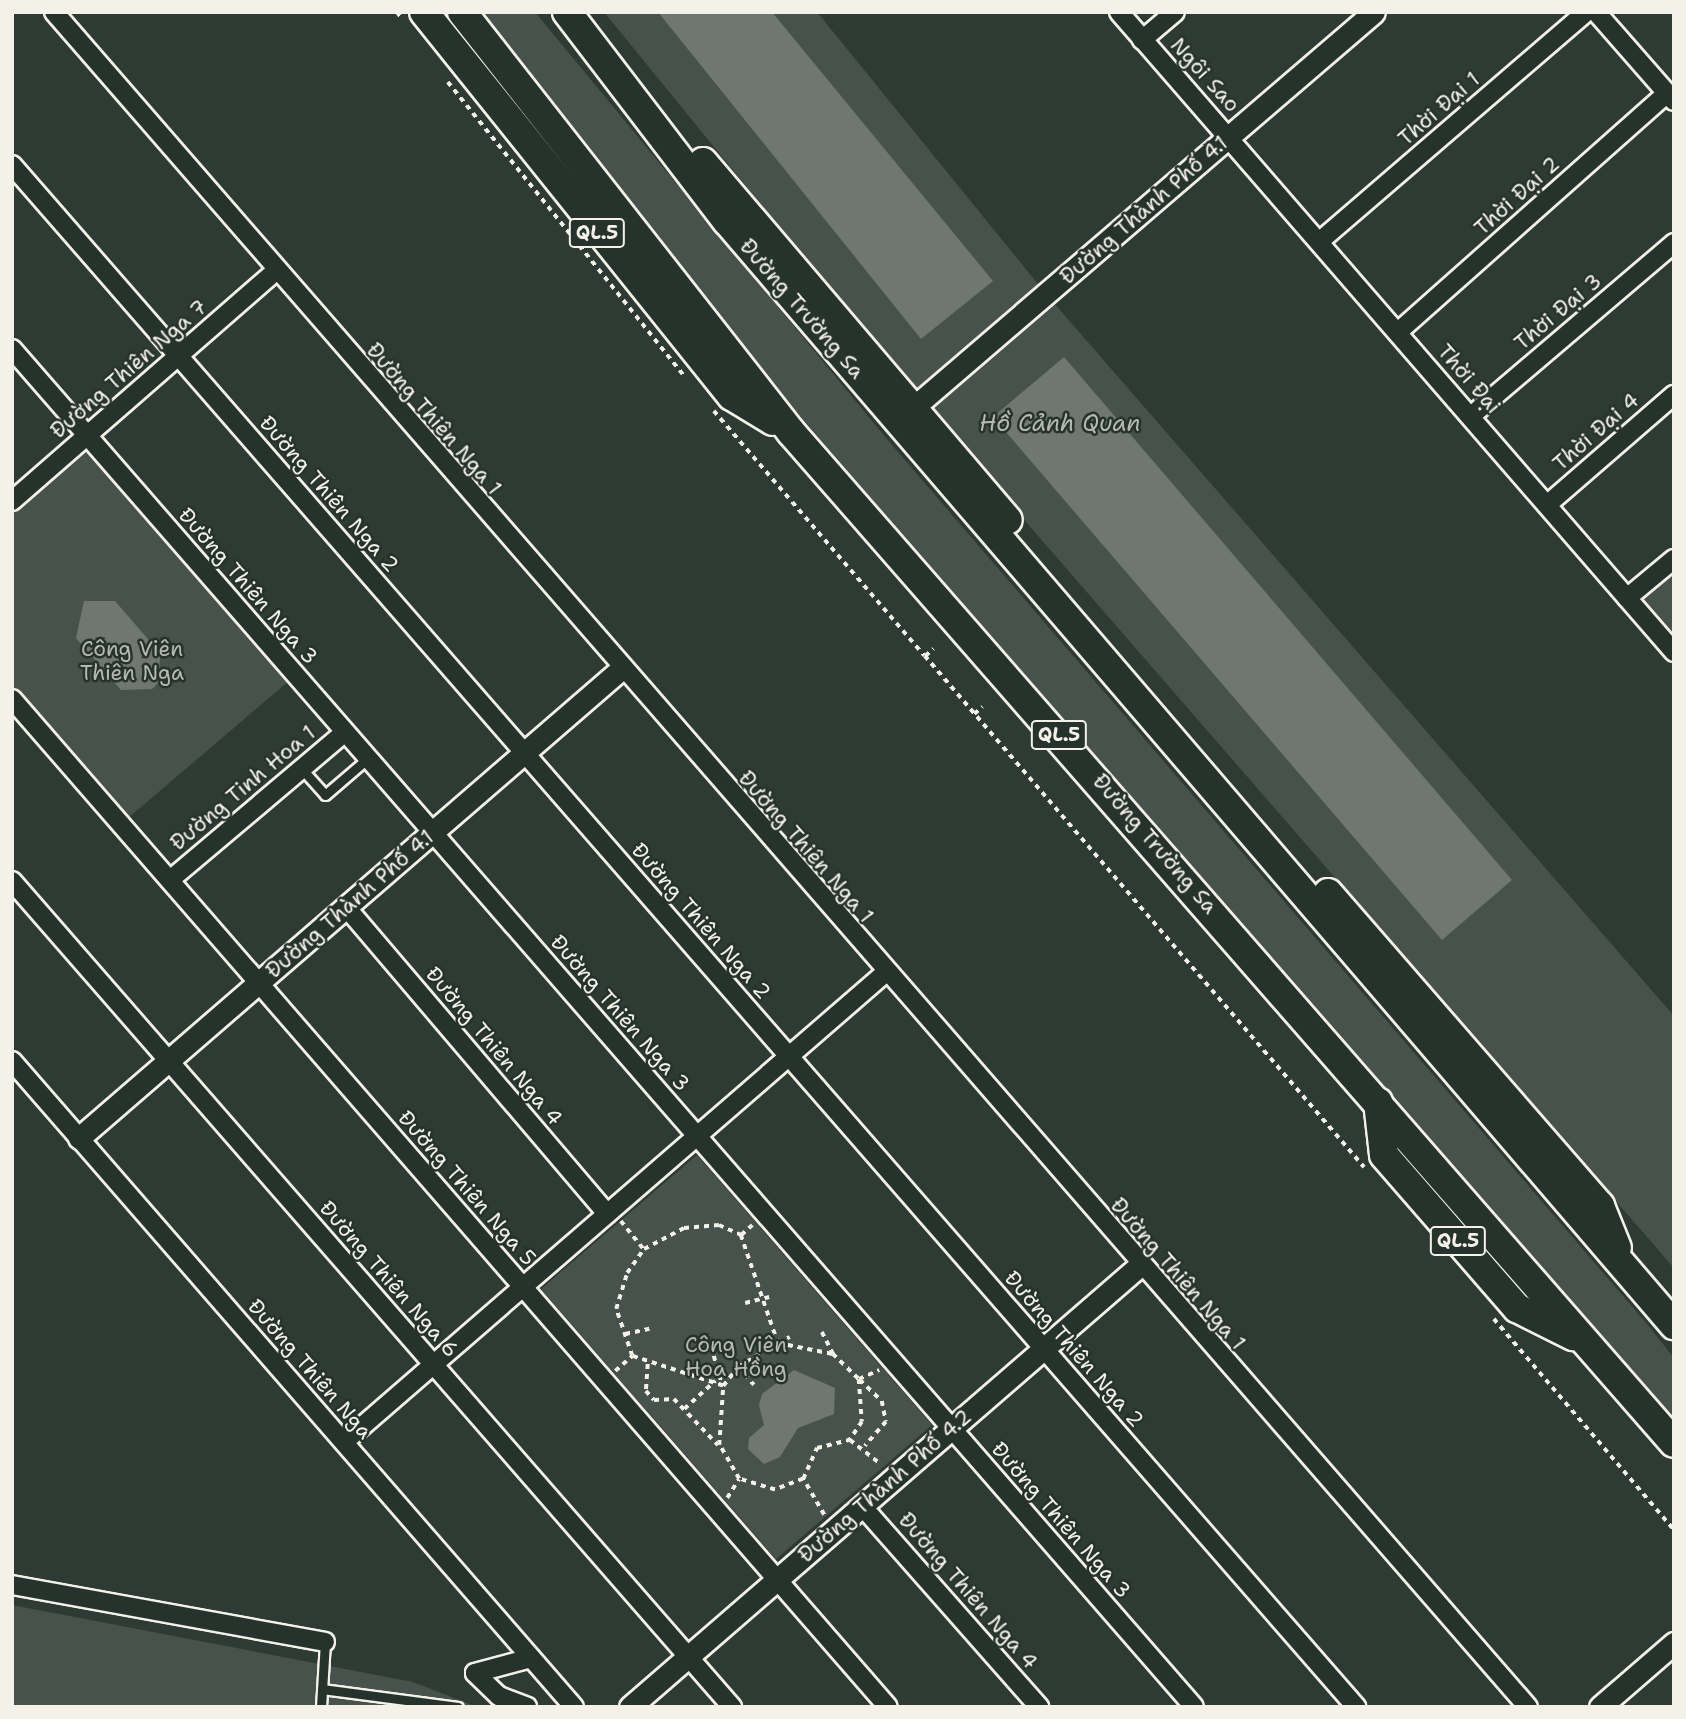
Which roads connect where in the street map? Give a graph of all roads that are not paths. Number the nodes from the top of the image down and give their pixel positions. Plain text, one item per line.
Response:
1 (54, 12) edge
2 (424, 12) edge
3 (462, 12) edge
4 (567, 12) edge
5 (587, 12) edge
6 (1119, 12) edge
7 (1175, 12) edge
8 (1374, 12) edge
9 (1586, 12) edge
10 (1596, 12) edge
11 (1142, 40) junction
12 (1670, 97) edge
13 (1230, 136) junction
14 (12, 165) edge
15 (1320, 241) junction
16 (1674, 243) edge
17 (276, 271) junction
18 (1398, 332) junction
19 (12, 349) edge
20 (179, 356) junction
21 (1674, 395) edge
22 (914, 407) junction
23 (1471, 416) junction
24 (791, 432) junction
25 (87, 436) junction
26 (12, 501) edge
27 (1548, 504) junction
28 (1674, 559) edge
29 (1049, 596) junction
30 (1627, 598) junction
31 (1674, 652) edge
32 (621, 669) junction
33 (12, 699) edge
34 (345, 732) junction
35 (524, 753) junction
36 (368, 758) junction
37 (301, 768) junction
38 (432, 832) junction
39 (170, 880) junction
40 (12, 881) edge
41 (346, 907) junction
42 (885, 973) junction
43 (259, 983) junction
44 (789, 1056) junction
45 (12, 1061) edge
46 (169, 1061) junction
47 (697, 1136) junction
48 (79, 1139) junction
49 (609, 1212) junction
50 (1140, 1265) junction
51 (523, 1287) junction
52 (1674, 1325) edge
53 (1044, 1349) junction
54 (433, 1364) junction
55 (951, 1428) junction
56 (344, 1442) junction
57 (1674, 1443) edge
58 (862, 1506) junction
59 (777, 1579) junction
60 (12, 1584) edge
61 (326, 1642) joint
62 (1674, 1643) edge
63 (688, 1657) junction
64 (531, 1658) junction
65 (322, 1689) junction
66 (1527, 1706) edge
67 (321, 1707) edge
68 (458, 1707) edge
69 (527, 1707) edge
70 (574, 1707) edge
71 (630, 1707) edge
72 (732, 1707) edge
73 (888, 1707) edge
74 (1039, 1707) edge
75 (1194, 1707) edge
76 (1356, 1707) edge
77 (1600, 1707) edge

1 - 17 street, Đường Thiên Nga 1
2 - 24 highway, Đường Trường Sa / QL.5
3 - 24 highway, Đường Trường Sa / QL.5
4 - 29 highway, Đường Trường Sa
5 - 22 highway, Đường Trường Sa
6 - 11 street, Ngôi Sao
7 - 11 street
8 - 13 street, Đường Thành Phố 4.1
9 - 15 street, Thời Đại 1
10 - 12 street
11 - 13 street, Ngôi Sao
12 - 18 street, Thời Đại 2
13 - 15 street, Thời Đại
13 - 22 street, Đường Thành Phố 4.1
14 - 20 street, Đường Thiên Nga 2
15 - 18 street, Thời Đại
16 - 23 street, Thời Đại 3
17 - 20 street, Đường Thiên Nga 7
17 - 32 street, Đường Thiên Nga 1
18 - 23 street, Thời Đại
19 - 25 street, Đường Thiên Nga 3
20 - 25 street, Đường Thiên Nga 7
20 - 35 street, Đường Thiên Nga 2
21 - 27 street, Thời Đại 4
22 - 29 highway, Đường Trường Sa
23 - 27 street, Thời Đại
24 - 57 highway, Đường Trường Sa / QL.5
25 - 26 street, Đường Thiên Nga 7
25 - 34 street, Đường Thiên Nga 3
27 - 30 street, Thời Đại
28 - 30 street
29 - 52 highway, Đường Trường Sa
30 - 31 street, Thời Đại
32 - 35 street, Đường Thành Phố 4.1
32 - 42 street, Đường Thiên Nga 1
33 - 39 street, Đường Thiên Nga 5
34 - 36 street, Đường Thiên Nga 3
34 - 37 street, Đường Tinh Hoa 1
35 - 38 street, Đường Thành Phố 4.1
35 - 44 street, Đường Thiên Nga 2
36 - 37 lane
36 - 38 street, Đường Thiên Nga 3
37 - 39 street, Đường Tinh Hoa 1
38 - 41 street, Đường Thành Phố 4.1
38 - 47 street, Đường Thiên Nga 3
39 - 43 street, Đường Thiên Nga 5
40 - 46 street, Đường Thiên Nga 6
41 - 43 street, Đường Thành Phố 4.1
41 - 49 street, Đường Thiên Nga 4
42 - 44 street
42 - 50 street, Đường Thiên Nga 1
43 - 46 street, Đường Thành Phố 4.1
43 - 51 street, Đường Thiên Nga 5
44 - 47 street
44 - 53 street, Đường Thiên Nga 2
45 - 48 street, Đường Thiên Nga
46 - 48 street, Đường Thành Phố 4.1
46 - 54 street, Đường Thiên Nga 6
47 - 49 street
47 - 55 street, Đường Thiên Nga 3
48 - 56 street, Đường Thiên Nga
49 - 51 street
50 - 53 street, Đường Thành Phố 4.2
50 - 66 street, Đường Thiên Nga 1
51 - 54 street
51 - 59 street, Đường Thiên Nga 5
53 - 55 street, Đường Thành Phố 4.2
53 - 76 street, Đường Thiên Nga 2
54 - 56 street
54 - 63 street, Đường Thiên Nga 6
55 - 58 street, Đường Thành Phố 4.2
55 - 75 street, Đường Thiên Nga 3
56 - 64 street, Đường Thiên Nga
58 - 59 street, Đường Thành Phố 4.2
58 - 74 street, Đường Thiên Nga 4
59 - 63 street, Đường Thành Phố 4.2
59 - 73 street, Đường Thiên Nga 5
60 - 61 street
61 - 65 lane
62 - 77 street
63 - 71 street, Đường Thành Phố 4.2
63 - 72 street, Đường Thiên Nga 6
64 - 69 street
64 - 70 street, Đường Thiên Nga
65 - 67 lane
65 - 68 lane

